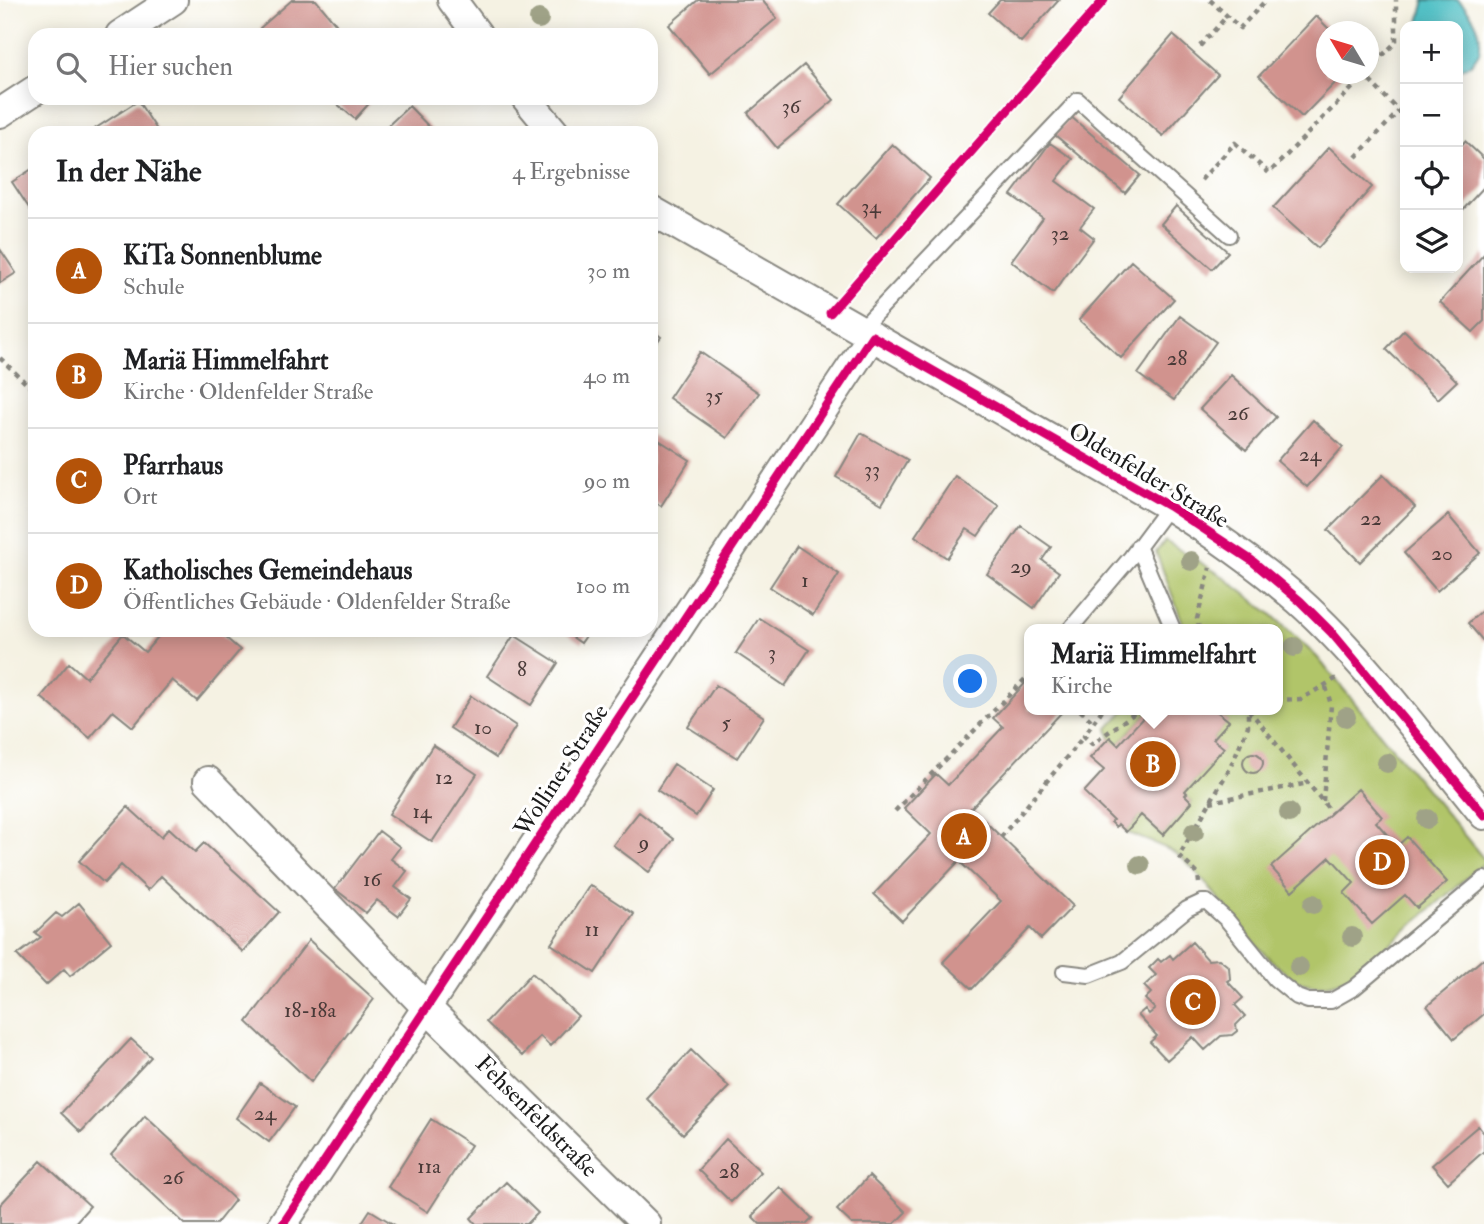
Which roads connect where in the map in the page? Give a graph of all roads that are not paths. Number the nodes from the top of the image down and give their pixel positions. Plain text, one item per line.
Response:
1 (173, 0) edge
2 (452, 0) edge
3 (131, 28) edge
4 (473, 28) edge
5 (28, 95) edge
6 (532, 105) edge
7 (0, 113) edge
8 (549, 126) edge
9 (658, 213) edge
10 (1228, 235) dead end
11 (866, 333) junction
12 (1169, 506) junction
13 (1138, 547) junction
14 (1074, 624) edge
15 (1171, 624) edge
16 (208, 781) dead end
17 (1484, 815) edge
18 (1484, 879) edge
19 (1064, 972) dead end
20 (427, 1008) junction
21 (282, 1224) edge
22 (646, 1224) edge

1 - 3 street
2 - 4 street
5 - 7 street
6 - 8 street
9 - 11 street, Oldenfelder Straße
10 - 11 lane
11 - 12 street, Oldenfelder Straße
11 - 20 street, Wolliner Straße
12 - 13 lane
12 - 17 street, Oldenfelder Straße
13 - 14 lane
13 - 15 lane
16 - 20 street
18 - 19 lane
20 - 21 street, Wolliner Straße
20 - 22 street, Fehsenfeldstraße

